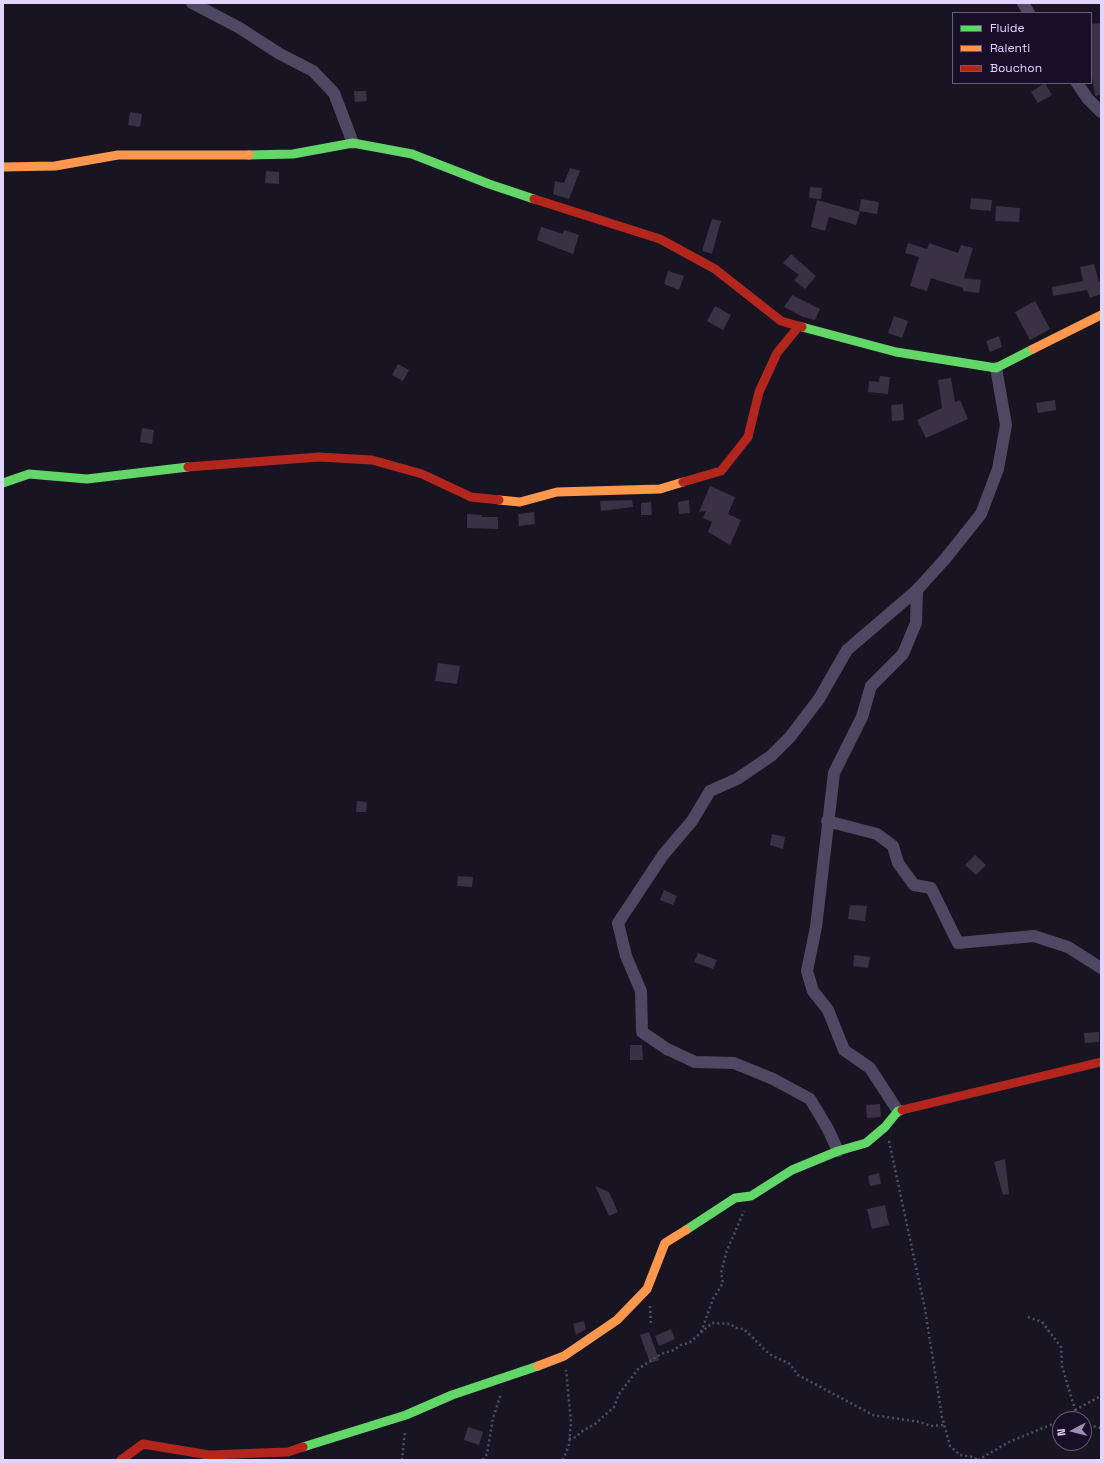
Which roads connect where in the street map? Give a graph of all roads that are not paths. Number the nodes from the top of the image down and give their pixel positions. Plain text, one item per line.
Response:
1 (192, 3) edge
2 (1023, 3) edge
3 (1028, 12) edge
4 (1078, 84) edge
5 (1101, 112) edge
6 (353, 143) junction
7 (3, 166) edge
8 (1101, 315) edge
9 (799, 326) junction
10 (996, 368) junction
11 (3, 483) edge
12 (917, 590) junction
13 (827, 821) junction
14 (1101, 968) edge
15 (1101, 1062) edge
16 (898, 1111) junction
17 (838, 1151) junction
18 (121, 1460) edge

1 - 6 street
2 - 3 street
4 - 5 street
6 - 7 street
6 - 9 street
8 - 10 street
9 - 10 street
9 - 11 street
10 - 12 street
12 - 13 street
12 - 17 street
13 - 14 street
13 - 16 street
15 - 16 street
16 - 17 street
17 - 18 street

